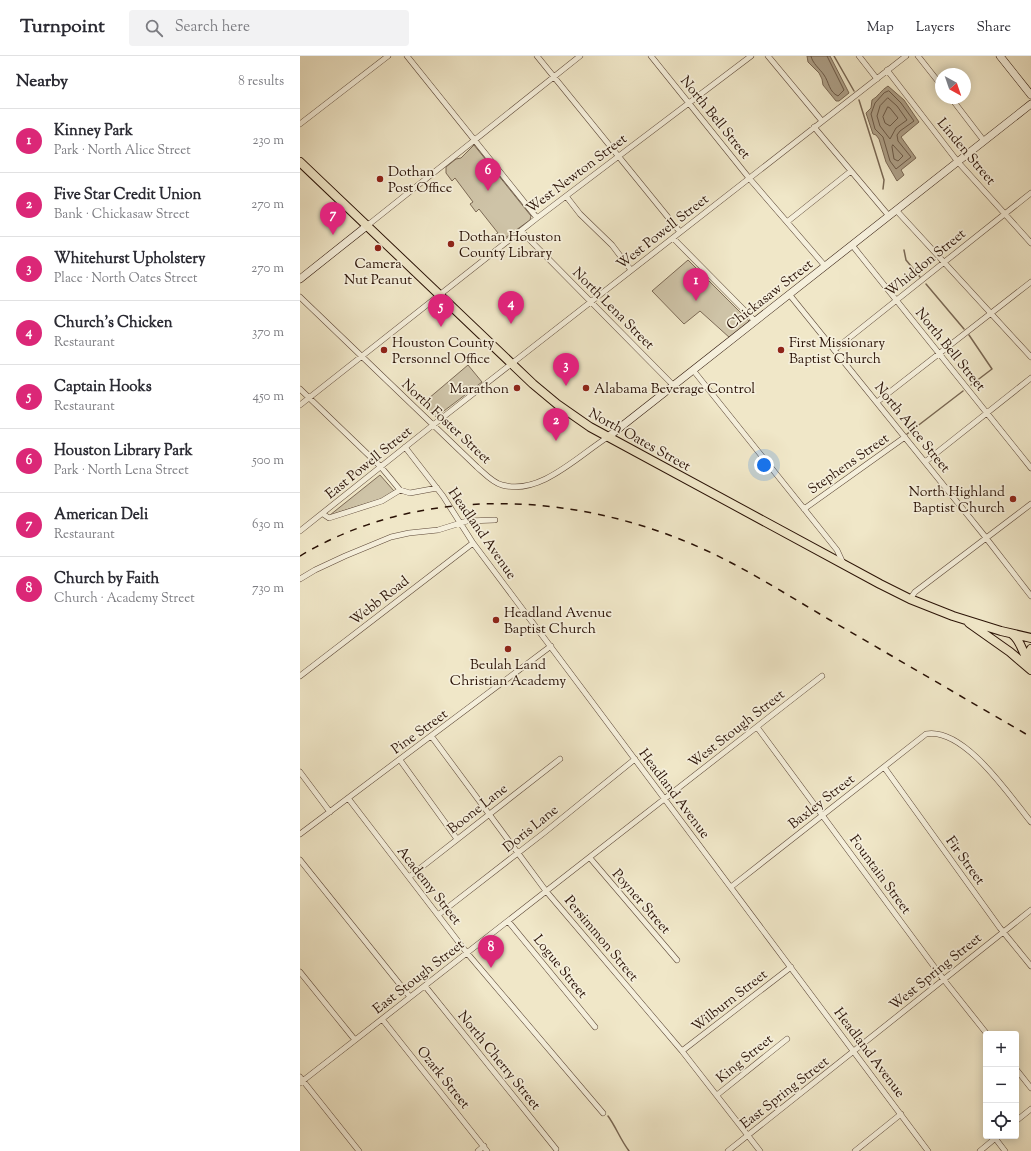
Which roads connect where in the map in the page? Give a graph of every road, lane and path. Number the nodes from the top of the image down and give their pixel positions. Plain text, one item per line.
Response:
1 (388, 56) edge
2 (407, 56) edge
3 (537, 56) edge
4 (580, 56) edge
5 (651, 56) edge
6 (751, 56) edge
7 (768, 56) edge
8 (859, 56) edge
9 (906, 56) edge
10 (918, 56) edge
11 (1000, 56) edge
12 (887, 70) junction
13 (554, 77) junction
14 (935, 77) edge
15 (877, 79) junction
16 (1031, 95) edge
17 (688, 103) junction
18 (956, 104) edge
19 (1031, 104) edge
20 (822, 121) junction
21 (300, 124) edge
22 (814, 127) junction
23 (474, 140) junction
24 (984, 141) junction
25 (618, 156) junction
26 (300, 162) edge
27 (958, 162) junction
28 (851, 171) junction
29 (749, 178) junction
30 (1031, 193) edge
31 (566, 196) junction
32 (896, 210) junction
33 (1005, 213) junction
34 (889, 216) junction
35 (537, 218) junction
36 (787, 222) junction
37 (368, 225) junction
38 (521, 231) junction
39 (680, 232) junction
40 (672, 238) junction
41 (1031, 243) edge
42 (852, 245) junction
43 (943, 262) junction
44 (825, 266) junction
45 (631, 270) junction
46 (300, 279) edge
47 (1031, 282) edge
48 (789, 294) junction
49 (441, 295) junction
50 (300, 297) edge
51 (896, 301) junction
52 (591, 302) junction
53 (990, 314) junction
54 (755, 321) junction
55 (834, 350) junction
56 (939, 354) junction
57 (361, 357) junction
58 (1031, 357) edge
59 (512, 364) junction
60 (693, 370) junction
61 (1031, 378) edge
62 (673, 385) junction
63 (300, 389) edge
64 (309, 398) junction
65 (877, 402) junction
66 (300, 405) edge
67 (988, 414) junction
68 (433, 425) junction
69 (608, 436) junction
70 (906, 437) junction
71 (405, 447) junction
72 (925, 462) junction
73 (381, 467) junction
74 (1031, 468) edge
75 (514, 486) joint
76 (437, 488) junction
77 (400, 490) junction
78 (1031, 504) edge
79 (804, 509) junction
80 (323, 514) junction
81 (495, 520) dead end
82 (459, 524) junction
83 (301, 529) edge
84 (986, 538) junction
85 (472, 543) junction
86 (843, 564) junction
87 (300, 579) edge
88 (1031, 596) edge
89 (910, 599) junction
90 (963, 619) junction
91 (1024, 638) edge
92 (551, 646) junction
93 (1031, 649) edge
94 (1020, 659) junction
95 (1031, 666) edge
96 (300, 676) edge
97 (822, 676) dead end
98 (757, 727) junction
99 (432, 736) junction
100 (560, 759) dead end
101 (635, 759) junction
102 (400, 760) junction
103 (884, 767) junction
104 (300, 772) edge
105 (348, 798) junction
106 (665, 799) junction
107 (330, 812) junction
108 (489, 814) junction
109 (822, 815) junction
110 (1031, 822) edge
111 (300, 834) edge
112 (458, 839) junction
113 (518, 853) junction
114 (590, 858) junction
115 (300, 860) edge
116 (409, 877) junction
117 (731, 887) junction
118 (546, 891) junction
119 (1031, 910) edge
120 (438, 915) junction
121 (508, 921) junction
122 (1003, 932) junction
123 (467, 953) junction
124 (677, 960) dead end
125 (1031, 966) edge
126 (791, 967) junction
127 (300, 972) edge
128 (944, 980) junction
129 (425, 986) junction
130 (410, 997) junction
131 (382, 1019) junction
132 (595, 1027) dead end
133 (985, 1031) edge
134 (787, 1039) dead end
135 (355, 1040) junction
136 (682, 1051) junction
137 (854, 1051) junction
138 (1019, 1074) edge
139 (301, 1080) edge
140 (1031, 1088) edge
141 (717, 1095) junction
142 (1031, 1109) edge
143 (603, 1113) dead end
144 (901, 1114) junction
145 (1019, 1119) edge
146 (748, 1136) junction
147 (995, 1139) edge
148 (998, 1139) edge
149 (486, 1149) edge
150 (556, 1149) dead end
151 (360, 1151) edge
152 (478, 1151) edge
153 (728, 1151) edge
154 (760, 1151) edge
155 (855, 1151) edge
156 (928, 1151) edge
157 (980, 1151) edge
158 (1005, 1151) edge

1 - 21 street
2 - 23 street
3 - 13 street
4 - 13 street
5 - 17 street, North Bell Street
6 - 17 street, West Newton Street
7 - 20 street
8 - 15 street
9 - 12 street, West Powell Street
10 - 14 street
11 - 16 street
12 - 15 street, West Powell Street
12 - 27 street, Linden Street
13 - 23 street
13 - 25 street
15 - 20 street, West Powell Street
17 - 25 street, West Newton Street
17 - 29 street, North Bell Street
18 - 24 street
19 - 24 street, Chickasaw Street
20 - 22 street, West Powell Street
22 - 28 street
22 - 29 street, West Powell Street
23 - 35 street
23 - 37 street
24 - 27 street, Chickasaw Street
25 - 31 street, West Newton Street
25 - 39 street
26 - 37 main road, North Oates Street
27 - 32 street, Chickasaw Street
27 - 33 street, Linden Street
28 - 34 street
28 - 36 street
29 - 36 street, North Bell Street
29 - 39 street, West Powell Street
30 - 33 street, Whiddon Street
31 - 35 street, West Newton Street
31 - 45 street
32 - 34 street, Chickasaw Street
32 - 43 street
33 - 41 street, Linden Street
33 - 43 street, Whiddon Street
34 - 42 street, Chickasaw Street
35 - 38 street, West Newton Street
36 - 44 street, North Bell Street
37 - 46 street
37 - 49 main road, North Oates Street
38 - 49 street, West Newton Street
38 - 52 street, North Lena Street
39 - 40 street, West Powell Street
40 - 45 street, West Powell Street
40 - 54 street
42 - 44 street, Chickasaw Street
42 - 51 street, North Bell Street
43 - 51 street, Whiddon Street
43 - 53 street
44 - 48 street, Chickasaw Street
45 - 52 street, West Powell Street
47 - 53 street
48 - 54 street, Chickasaw Street
48 - 55 street, North Alice Street
49 - 57 street, West Newton Street
49 - 59 main road, North Oates Street
50 - 57 street, North Foster Street
51 - 55 street, Whiddon Street
51 - 56 street, North Bell Street
52 - 59 street, West Powell Street
52 - 62 street, North Lena Street
53 - 56 street
53 - 58 street
54 - 60 street, Chickasaw Street
55 - 65 street, North Alice Street
56 - 65 street
56 - 67 street, North Bell Street
57 - 64 street, West Newton Street
57 - 68 street, North Foster Street
59 - 68 street, West Powell Street
59 - 69 main road, North Oates Street
60 - 62 street, Chickasaw Street
60 - 79 street
61 - 67 street
62 - 69 street, Chickasaw Street
63 - 64 street
64 - 66 street, West Newton Street
64 - 73 street
65 - 70 street, North Alice Street
67 - 72 street
67 - 74 street, North Bell Street
68 - 71 street, East Powell Street
68 - 75 street, North Foster Street
69 - 75 street, Chickasaw Street
69 - 86 main road, North Oates Street
70 - 72 street, North Alice Street
70 - 79 street, Stephens Street
71 - 73 street, East Powell Street
71 - 76 street, Headland Avenue
72 - 84 street, North Alice Street
73 - 77 street
73 - 80 street, East Powell Street
76 - 77 street
76 - 82 street, Headland Avenue
77 - 80 street
78 - 84 street
79 - 86 street
80 - 83 street, East Powell Street
81 - 82 street
82 - 85 street, Headland Avenue
82 - 87 street
84 - 88 street, North Alice Street
84 - 89 street
85 - 92 street, Headland Avenue
85 - 96 street, Webb Road
86 - 89 main road, North Oates Street
89 - 90 main road, North Oates Street
90 - 91 main road
90 - 94 main road
91 - 94 main road
91 - 95 main road
92 - 99 street, Pine Street
92 - 101 street, Headland Avenue
93 - 95 main road
94 - 95 main road
97 - 98 street, West Stough Street
98 - 106 street, West Stough Street
98 - 109 street, Fountain Street
99 - 102 street, Pine Street
99 - 108 street, Persimmon Street
100 - 108 street, Boone Lane
101 - 106 street, Headland Avenue
101 - 113 street, Doris Lane
102 - 105 street, Pine Street
102 - 112 street
103 - 109 street, Baxley Street
103 - 110 street, Baxley Street
103 - 122 street, Fir Street
104 - 107 street
105 - 107 street, Pine Street
105 - 116 street, Academy Street
106 - 114 street, East Stough Street
106 - 117 street, Headland Avenue
107 - 111 street, Pine Street
108 - 112 street, Boone Lane
108 - 113 street, Persimmon Street
109 - 117 street, Baxley Street
109 - 128 street, Fountain Street
112 - 116 street, Boone Lane
113 - 118 street, Persimmon Street
113 - 120 street, Doris Lane
114 - 118 street, East Stough Street
114 - 124 street, Poyner Street
115 - 130 street
116 - 120 street, Academy Street
117 - 126 street, Headland Avenue
118 - 121 street, East Stough Street
118 - 136 street, Persimmon Street
119 - 122 street, West Spring Street
120 - 123 street, Academy Street
121 - 123 street, East Stough Street
121 - 132 street, Logue Street
122 - 125 street, Fir Street
122 - 128 street, West Spring Street
123 - 129 street, East Stough Street
123 - 143 street, Academy Street
126 - 136 street, Wilburn Street
126 - 137 street, Headland Avenue
127 - 135 street
128 - 133 street, Fountain Street
128 - 137 street, West Spring Street
129 - 130 street, East Stough Street
129 - 150 street, North Cherry Street
130 - 131 street, East Stough Street
131 - 135 street, East Stough Street
131 - 149 street, Ozark Street
134 - 141 street, King Street
135 - 139 street, East Stough Street
136 - 141 street, Persimmon Street
137 - 144 street, Headland Avenue
137 - 146 street, East Spring Street
138 - 140 street
139 - 151 street
141 - 146 street, Persimmon Street
142 - 145 street
144 - 155 street
144 - 156 street, Headland Avenue
146 - 153 street, East Spring Street
146 - 154 street, Persimmon Street
147 - 157 street
148 - 158 street
149 - 152 street

